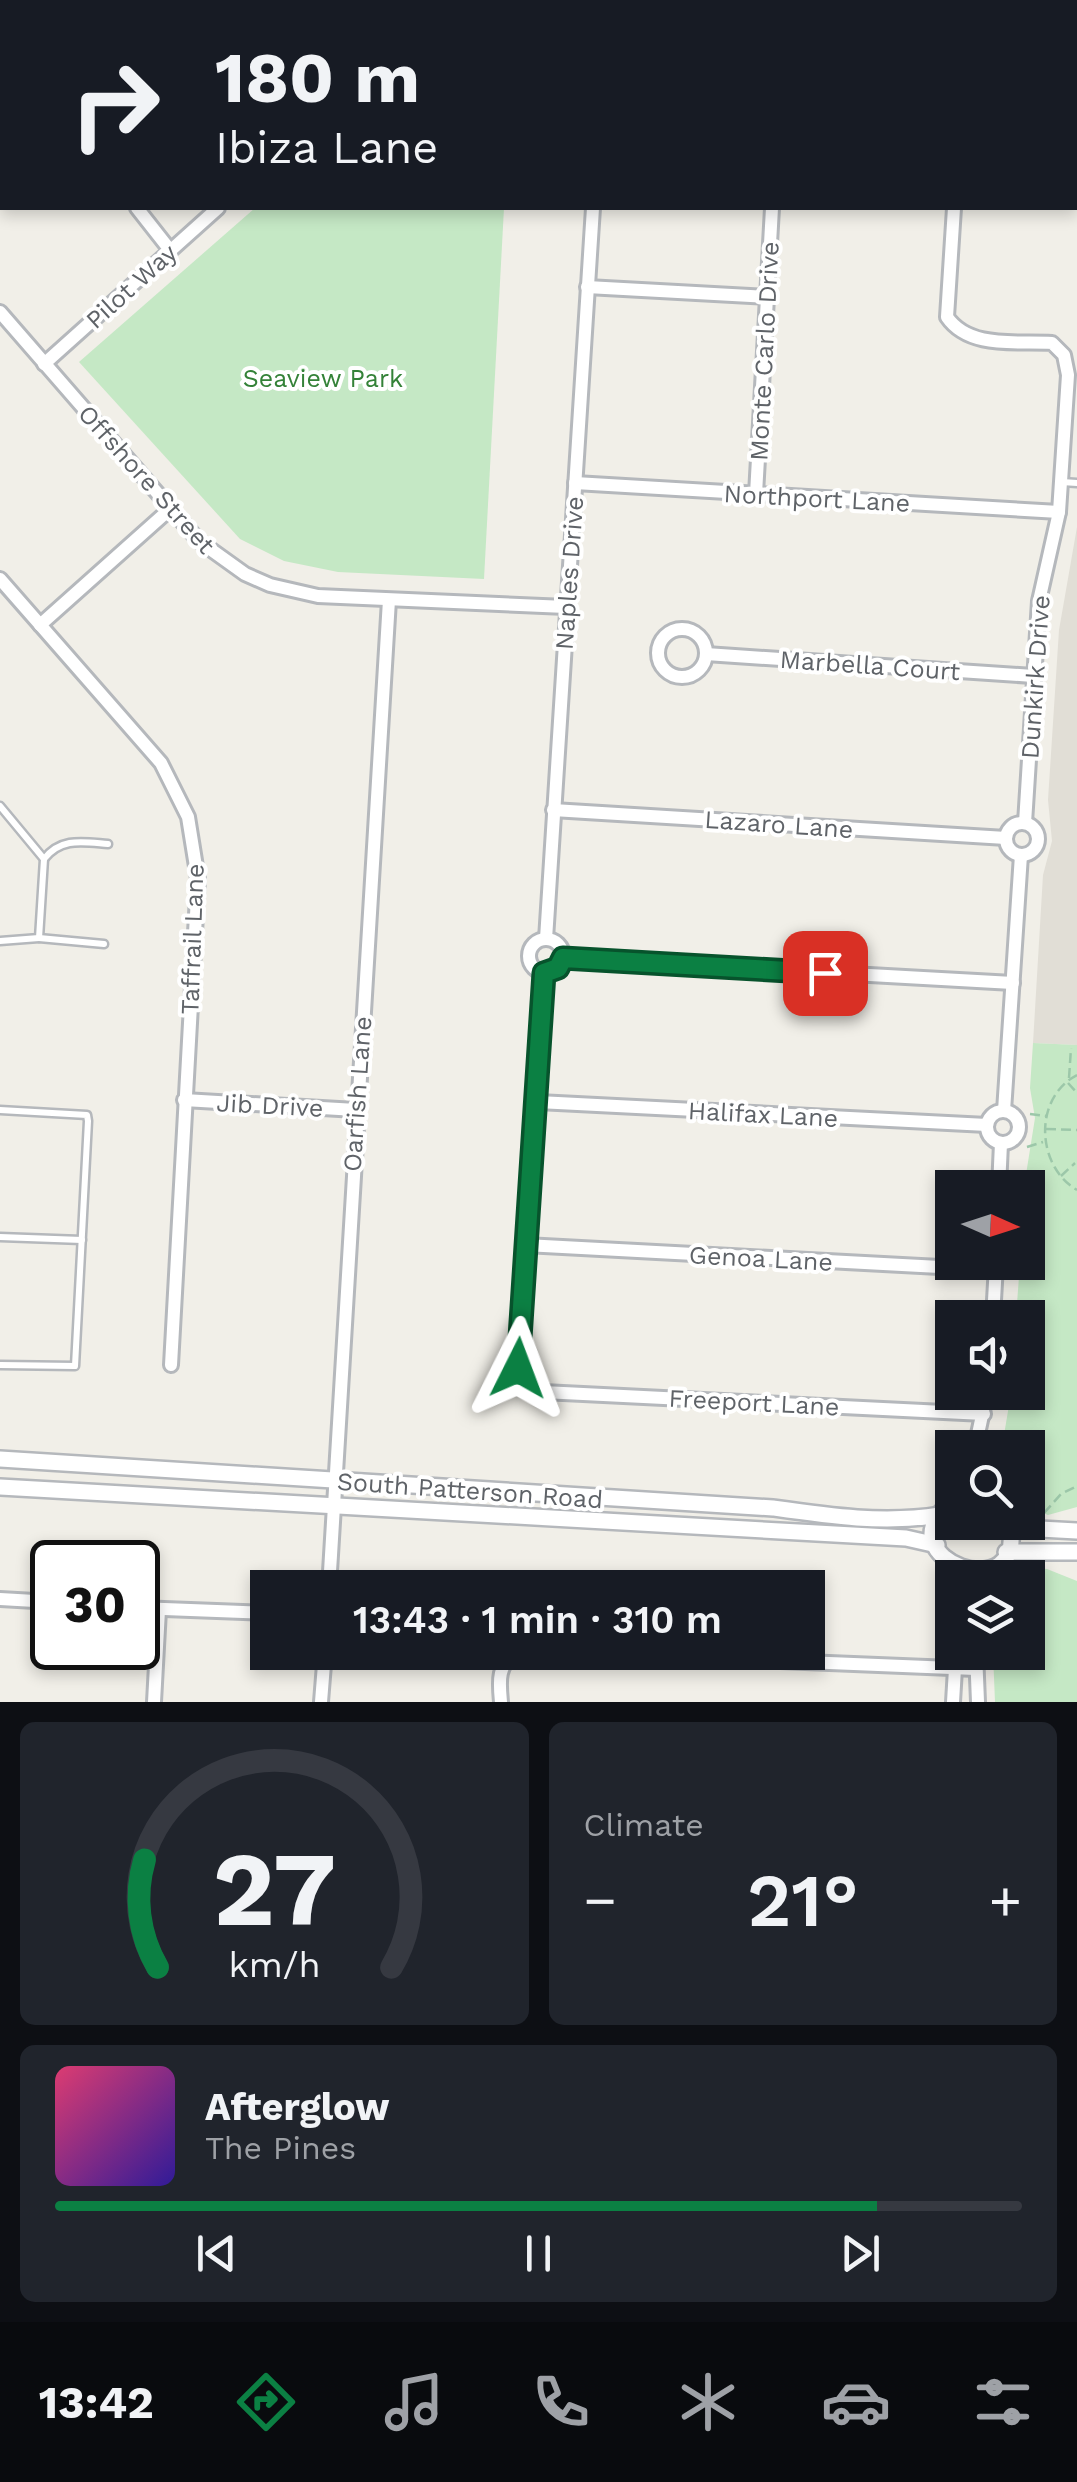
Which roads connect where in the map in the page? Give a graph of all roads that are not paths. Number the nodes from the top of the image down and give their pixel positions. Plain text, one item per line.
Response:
1 (139, 210) edge
2 (216, 210) edge
3 (593, 210) edge
4 (772, 210) edge
5 (954, 210) edge
6 (170, 250) junction
7 (587, 287) junction
8 (767, 297) junction
9 (0, 312) edge
10 (44, 364) junction
11 (1060, 482) junction
12 (575, 483) junction
13 (1077, 483) edge
14 (756, 494) junction
15 (170, 510) junction
16 (1058, 512) junction
17 (0, 579) edge
18 (388, 600) junction
19 (566, 607) junction
20 (40, 625) junction
21 (706, 654) dead end
22 (1033, 676) junction
23 (0, 806) edge
24 (553, 810) junction
25 (1025, 823) junction
26 (1006, 838) junction
27 (108, 844) dead end
28 (1020, 855) junction
29 (44, 859) junction
30 (40, 938) junction
31 (546, 939) junction
32 (0, 941) edge
33 (104, 944) dead end
34 (563, 958) junction
35 (544, 973) junction
36 (1013, 983) junction
37 (184, 1100) junction
38 (538, 1102) junction
39 (0, 1110) edge
40 (356, 1110) junction
41 (1004, 1110) junction
42 (988, 1125) junction
43 (1001, 1143) junction
44 (1000, 1170) edge
45 (0, 1238) edge
46 (82, 1240) junction
47 (525, 1246) junction
48 (935, 1263) edge
49 (0, 1365) edge
50 (171, 1366) dead end
51 (985, 1410) edge
52 (984, 1414) junction
53 (981, 1430) edge
54 (0, 1459) edge
55 (337, 1482) junction
56 (0, 1487) edge
57 (336, 1507) junction
58 (935, 1516) edge
59 (1045, 1530) edge
60 (1077, 1531) edge
61 (938, 1540) edge
62 (1007, 1540) edge
63 (937, 1546) junction
64 (1006, 1552) junction
65 (1077, 1552) edge
66 (945, 1560) edge
67 (999, 1560) edge
68 (331, 1570) edge
69 (0, 1599) edge
70 (30, 1601) edge
71 (160, 1610) edge
72 (250, 1613) edge
73 (825, 1664) edge
74 (935, 1669) edge
75 (156, 1670) edge
76 (323, 1670) edge
77 (502, 1670) edge
78 (954, 1670) edge
79 (976, 1670) edge
80 (154, 1702) edge
81 (322, 1702) edge
82 (501, 1702) edge
83 (953, 1702) edge
84 (978, 1702) edge

1 - 6 street
2 - 6 street, Pilot Way
3 - 7 street, Naples Drive
4 - 8 street, Monte Carlo Drive
5 - 11 street, Dunkirk Drive
6 - 10 street, Pilot Way
7 - 8 street
7 - 12 street, Naples Drive
8 - 14 street, Monte Carlo Drive
9 - 10 street, Offshore Street
10 - 15 street, Offshore Street
11 - 13 lane
11 - 16 street, Dunkirk Drive
12 - 14 street, Northport Lane
12 - 19 street, Naples Drive
14 - 16 street, Northport Lane
15 - 18 street, Offshore Street
15 - 20 street
16 - 22 street, Dunkirk Drive
17 - 20 street, Taffrail Lane
18 - 19 street, Offshore Street
18 - 40 street, Oarfish Lane
19 - 24 street, Naples Drive
20 - 37 street, Taffrail Lane
21 - 22 street, Marbella Court
22 - 25 street, Dunkirk Drive
23 - 29 lane
24 - 26 street, Lazaro Lane
24 - 31 street, Naples Drive
25 - 26 street
25 - 28 street
26 - 28 street
27 - 29 lane
28 - 36 street
29 - 30 lane
30 - 32 lane
30 - 33 lane
31 - 34 street
31 - 35 street
34 - 35 street
34 - 36 street
35 - 38 street
36 - 41 street
37 - 40 street, Jib Drive
37 - 50 street, Taffrail Lane
38 - 42 street, Halifax Lane
38 - 47 street
39 - 46 lane
40 - 55 street, Oarfish Lane
41 - 42 street
41 - 43 street
42 - 43 street
43 - 44 street
45 - 46 lane
46 - 49 lane
47 - 48 street, Genoa Lane
47 - 52 street, Freeport Lane
51 - 52 street
52 - 53 street
54 - 55 street, South Patterson Road
55 - 57 street, Oarfish Lane
55 - 58 street, South Patterson Road
56 - 57 street, South Patterson Road
57 - 63 street, South Patterson Road
57 - 68 street, Oarfish Lane
59 - 60 street
61 - 63 street
62 - 64 street
63 - 66 street
64 - 65 street
64 - 67 street
69 - 70 street
71 - 72 street
73 - 74 street
75 - 80 street
76 - 81 street
77 - 82 street
78 - 83 street
79 - 84 street

